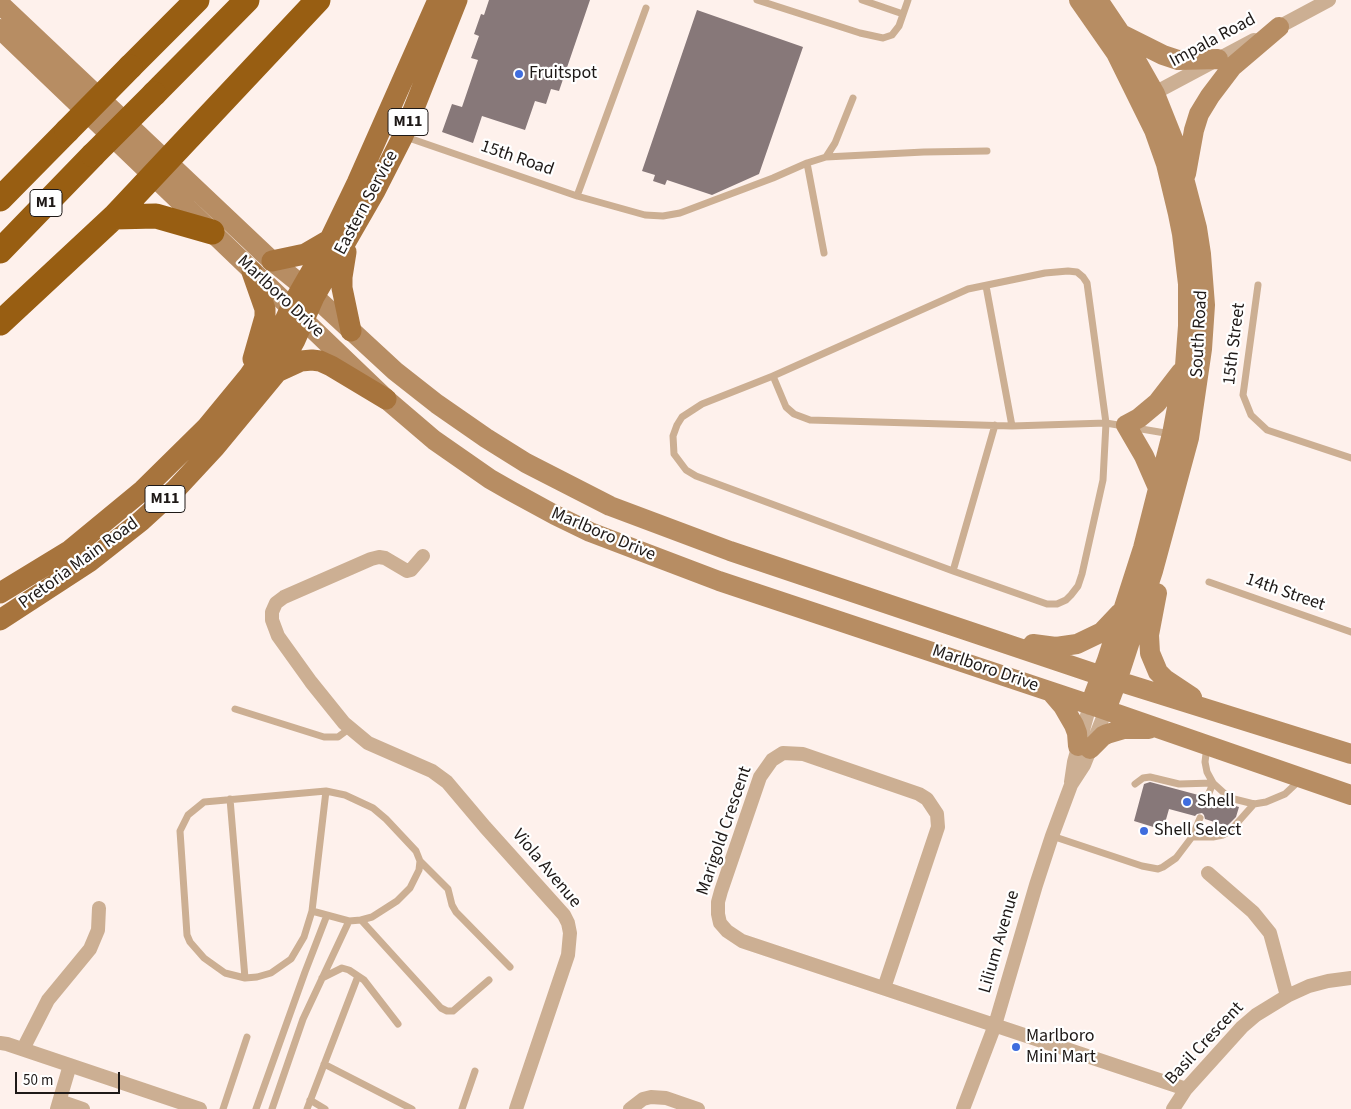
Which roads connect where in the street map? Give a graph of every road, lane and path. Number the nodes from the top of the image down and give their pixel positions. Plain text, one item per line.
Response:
1 (197, 0) edge
2 (247, 0) edge
3 (318, 0) edge
4 (438, 0) edge
5 (457, 0) edge
6 (757, 0) edge
7 (862, 0) edge
8 (908, 0) edge
9 (1080, 0) edge
10 (1098, 0) edge
11 (1329, 0) edge
12 (0, 4) edge
13 (646, 8) dead end
14 (903, 14) junction
15 (1279, 27) junction
16 (0, 29) edge
17 (1121, 34) junction
18 (1218, 60) junction
19 (1148, 97) junction
20 (853, 98) dead end
21 (381, 125) junction
22 (403, 136) junction
23 (987, 151) dead end
24 (826, 158) junction
25 (807, 163) junction
26 (159, 168) junction
27 (1185, 180) junction
28 (577, 196) junction
29 (0, 199) edge
30 (114, 217) junction
31 (212, 232) junction
32 (339, 239) junction
33 (0, 251) edge
34 (824, 253) dead end
35 (272, 261) junction
36 (252, 272) junction
37 (1258, 285) dead end
38 (986, 286) junction
39 (309, 292) junction
40 (297, 313) junction
41 (0, 323) edge
42 (351, 331) junction
43 (1185, 366) junction
44 (277, 372) junction
45 (249, 376) junction
46 (773, 376) junction
47 (386, 399) junction
48 (1106, 423) junction
49 (995, 425) junction
50 (1126, 425) junction
51 (1012, 426) junction
52 (1180, 436) junction
53 (1351, 458) edge
54 (1158, 488) junction
55 (423, 556) dead end
56 (953, 571) junction
57 (1153, 571) junction
58 (1209, 582) dead end
59 (0, 593) edge
60 (1124, 609) junction
61 (0, 620) edge
62 (1351, 632) edge
63 (999, 640) junction
64 (1109, 678) junction
65 (1051, 692) junction
66 (1098, 707) junction
67 (235, 709) dead end
68 (1223, 713) junction
69 (350, 728) junction
70 (1158, 729) junction
71 (1207, 746) junction
72 (1084, 748) junction
73 (1351, 754) edge
74 (1302, 778) junction
75 (1213, 783) junction
76 (1135, 784) dead end
77 (326, 792) junction
78 (1351, 796) edge
79 (1208, 798) dead end
80 (230, 799) junction
81 (1254, 804) junction
82 (1200, 818) dead end
83 (1052, 836) junction
84 (1192, 837) junction
85 (420, 861) junction
86 (1208, 873) dead end
87 (99, 908) dead end
88 (312, 911) junction
89 (327, 915) junction
90 (361, 920) junction
91 (348, 921) junction
92 (510, 967) dead end
93 (358, 976) junction
94 (245, 978) junction
95 (322, 978) junction
96 (1351, 978) edge
97 (489, 980) dead end
98 (884, 988) junction
99 (1286, 996) junction
100 (398, 1024) dead end
101 (995, 1025) junction
102 (247, 1037) dead end
103 (0, 1043) edge
104 (23, 1049) junction
105 (324, 1064) junction
106 (70, 1065) junction
107 (475, 1071) dead end
108 (1186, 1089) junction
109 (310, 1100) junction
110 (58, 1105) edge
111 (82, 1109) edge
112 (200, 1109) edge
113 (223, 1109) edge
114 (256, 1109) edge
115 (272, 1109) edge
116 (307, 1109) edge
117 (325, 1109) edge
118 (412, 1109) edge
119 (462, 1109) edge
120 (516, 1109) edge
121 (630, 1109) edge
122 (698, 1109) edge
123 (963, 1109) edge
124 (1173, 1109) edge

1 - 29 highway, M1, bridge
2 - 33 highway, M1, bridge
3 - 26 highway
4 - 21 main road, Eastern Service / M11
5 - 22 main road, Eastern Service / M11
6 - 14 lane
7 - 14 lane
8 - 14 lane
9 - 19 main road, South Road
10 - 17 main road, South Road
11 - 15 street, Impala Road
12 - 26 main road, Marlboro Drive
13 - 28 lane
15 - 18 street, Impala Road
15 - 27 main road
16 - 26 main road, Marlboro Drive
17 - 18 main road
17 - 19 main road, South Road
18 - 19 street, Impala Road
19 - 27 main road, South Road
19 - 43 main road, South Road
20 - 24 lane
21 - 22 lane, 15th Road
21 - 32 main road, Eastern Service / M11
22 - 28 lane, 15th Road
22 - 32 main road, Eastern Service / M11
23 - 24 lane, 15th Road
24 - 25 lane, 15th Road
25 - 28 lane, 15th Road
25 - 34 lane
26 - 30 highway
26 - 31 main road, Marlboro Drive
26 - 35 main road, Marlboro Drive
27 - 52 main road, South Road
30 - 31 highway
30 - 41 highway
31 - 36 main road, Marlboro Drive
32 - 35 main road
32 - 39 main road, Eastern Service / M11
32 - 42 main road
35 - 39 main road, Marlboro Drive
36 - 40 main road, Marlboro Drive
36 - 45 main road
37 - 53 lane, 15th Street
38 - 46 lane
38 - 48 lane
38 - 51 lane
39 - 40 main road, Eastern Service / M11
39 - 42 main road, Marlboro Drive
40 - 44 main road, Pretoria Main Road / M11
40 - 45 main road, Pretoria Main Road / M11
40 - 47 main road, Marlboro Drive
42 - 63 main road, Marlboro Drive
43 - 50 main road
43 - 52 main road, South Road
44 - 47 main road
44 - 61 main road, Pretoria Main Road / M11
45 - 59 main road, Pretoria Main Road / M11
46 - 49 lane
46 - 56 lane
47 - 65 main road, Marlboro Drive
48 - 50 lane
48 - 51 lane
48 - 56 lane
49 - 51 lane
49 - 56 lane
50 - 52 lane
50 - 54 main road
52 - 54 main road, South Road
52 - 57 main road, South Road
54 - 60 main road, South Road
55 - 69 street, Viola Avenue
57 - 64 main road, South Road
57 - 68 main road
58 - 62 lane, 14th Street
60 - 63 main road
60 - 64 main road, South Road
63 - 64 main road, Marlboro Drive
64 - 66 main road
64 - 68 main road, Marlboro Drive
65 - 66 main road, Marlboro Drive
65 - 72 main road
66 - 70 main road, Marlboro Drive
66 - 72 street, Lilium Avenue
67 - 69 lane
68 - 73 main road, Marlboro Drive
69 - 120 street, Viola Avenue
70 - 71 main road, Marlboro Drive
70 - 72 main road
71 - 74 main road, Marlboro Drive
71 - 75 lane
72 - 83 street, Lilium Avenue
74 - 78 main road, Marlboro Drive
74 - 81 lane
75 - 76 lane
75 - 79 lane
75 - 81 lane
77 - 80 lane
77 - 85 lane
77 - 88 lane
80 - 94 lane
80 - 94 lane
81 - 84 lane
82 - 84 lane
83 - 84 lane
83 - 101 street, Lilium Avenue
85 - 90 lane
85 - 92 lane
86 - 99 street
87 - 104 street
88 - 89 lane
88 - 94 lane
89 - 91 lane
89 - 114 lane
90 - 91 lane
90 - 97 lane
91 - 95 lane
93 - 95 lane
93 - 100 lane
93 - 105 lane
95 - 115 lane
96 - 99 street, Basil Crescent
98 - 98 street, Marigold Crescent
98 - 101 street, Marigold Crescent
99 - 108 street, Basil Crescent
101 - 108 street, Marigold Crescent
101 - 123 street, Lilium Avenue
102 - 113 lane
103 - 104 street
104 - 106 street
105 - 109 lane
105 - 118 lane
106 - 110 street
106 - 112 street
107 - 119 lane
108 - 124 street, Basil Crescent
109 - 116 lane
109 - 117 lane
110 - 111 street
121 - 122 street

